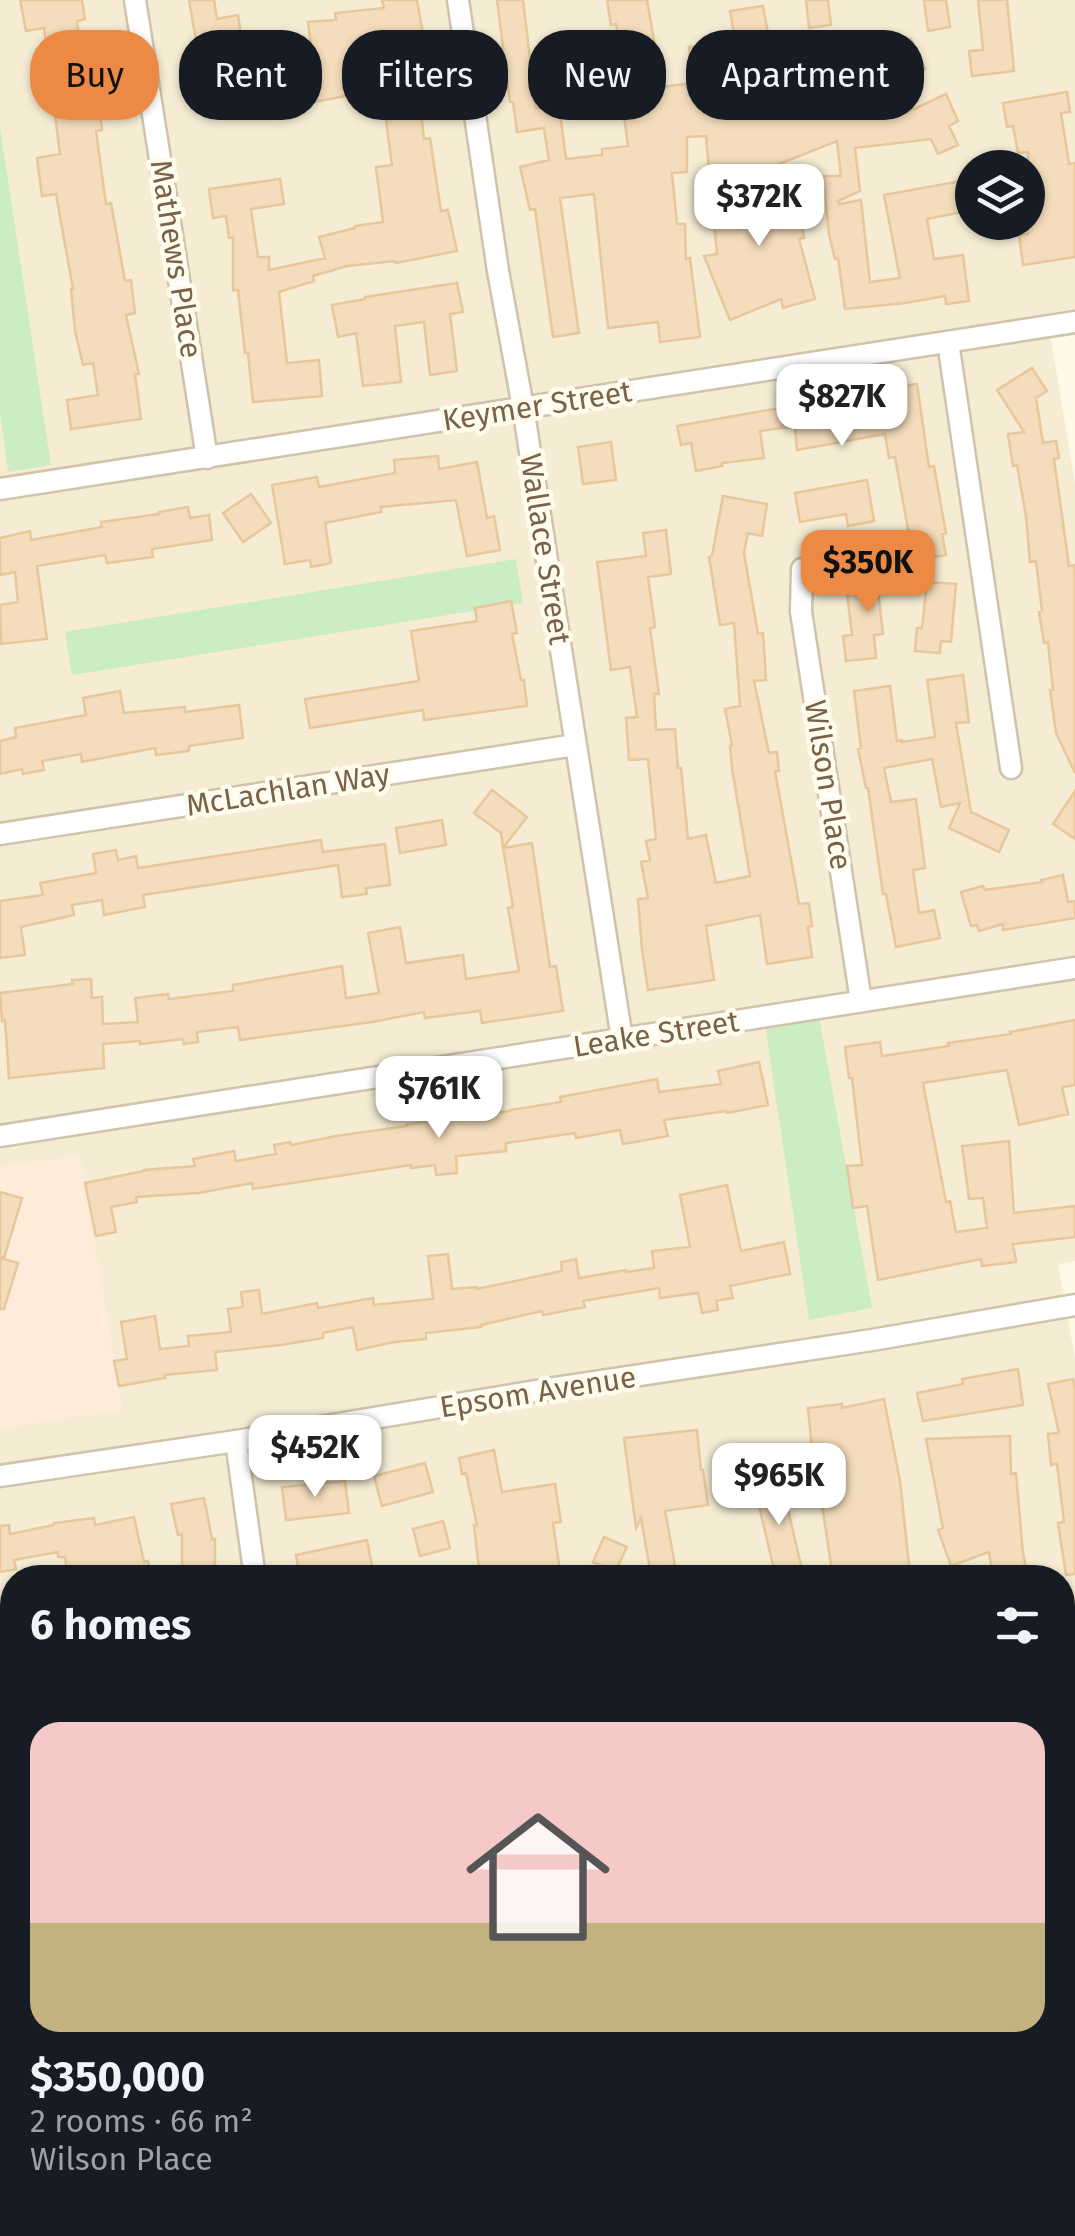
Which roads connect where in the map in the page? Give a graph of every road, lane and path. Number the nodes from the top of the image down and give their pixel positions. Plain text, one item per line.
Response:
1 (135, 0) edge
2 (458, 0) edge
3 (1075, 322) edge
4 (948, 342) junction
5 (522, 407) junction
6 (207, 458) junction
7 (0, 489) edge
8 (802, 569) dead end
9 (575, 746) junction
10 (1012, 768) dead end
11 (0, 834) edge
12 (1075, 968) edge
13 (862, 1001) junction
14 (622, 1039) junction
15 (0, 1136) edge
16 (1075, 1304) edge
17 (236, 1440) junction
18 (0, 1476) edge
19 (253, 1565) edge

1 - 6 street, Mathews Place
2 - 5 street, Wallace Street
3 - 4 street, Keymer Street
4 - 5 street, Keymer Street
4 - 10 street
5 - 6 street, Keymer Street
5 - 9 street, Wallace Street
6 - 7 street, Keymer Street
8 - 13 street, Wilson Place
9 - 11 street, McLachlan Way
9 - 14 street, Wallace Street
12 - 13 street, Leake Street
13 - 14 street, Leake Street
14 - 15 street, Leake Street
16 - 17 street, Epsom Avenue
17 - 18 street, Epsom Avenue
17 - 19 street

